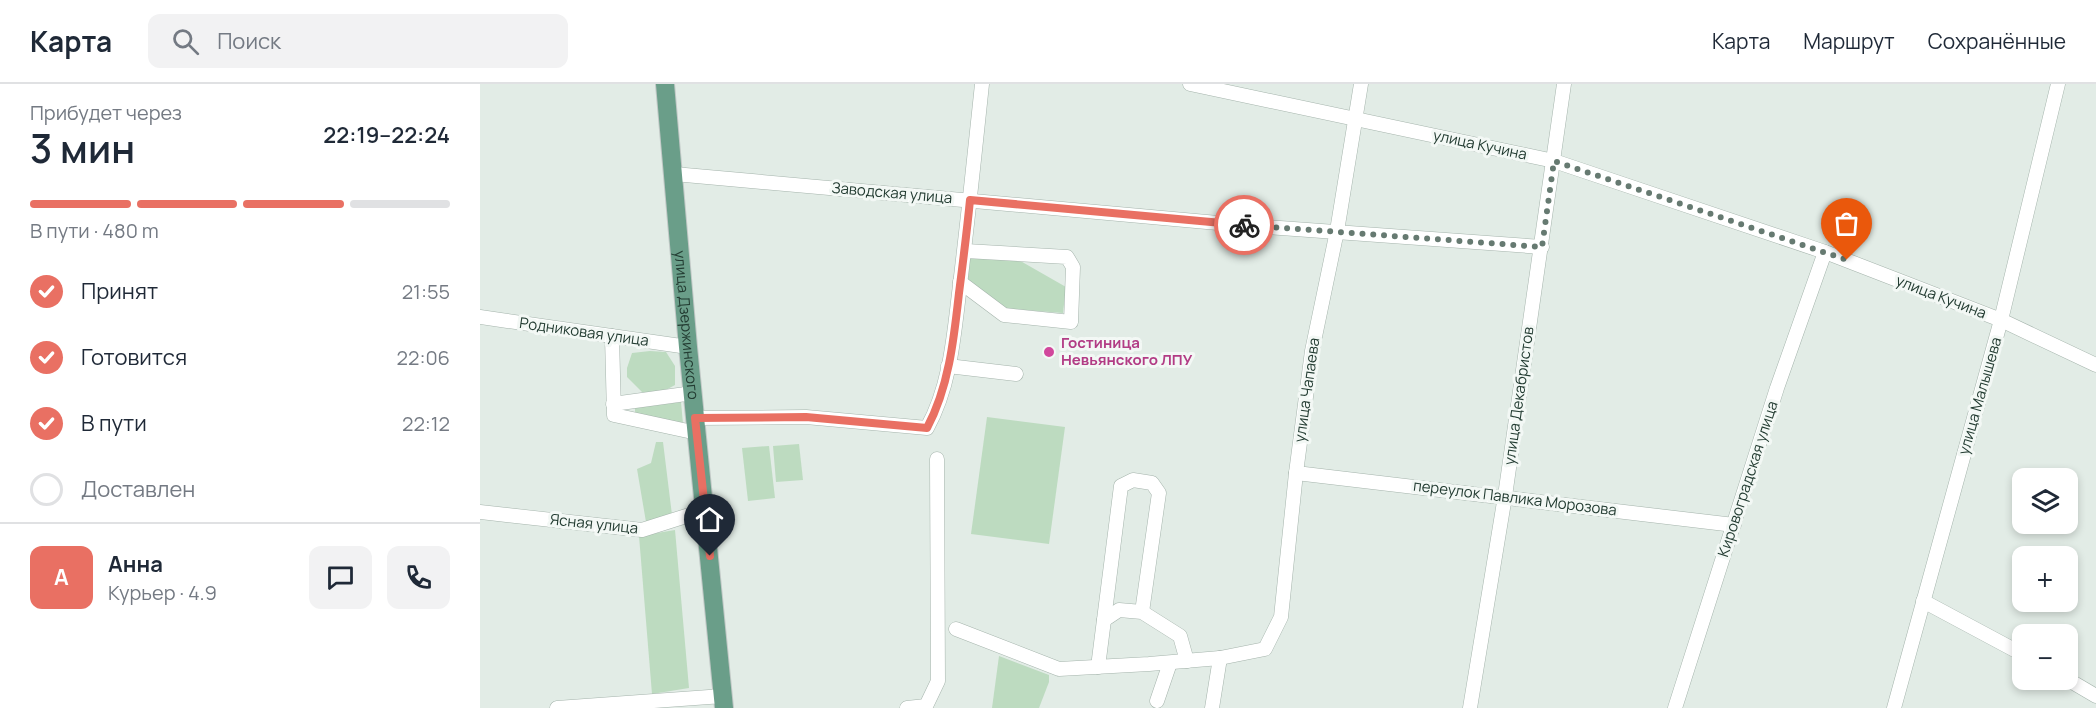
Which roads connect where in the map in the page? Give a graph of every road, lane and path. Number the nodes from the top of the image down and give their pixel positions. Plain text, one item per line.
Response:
1 (665, 84) edge
2 (982, 84) edge
3 (1190, 84) edge
4 (1361, 84) edge
5 (1564, 84) edge
6 (2058, 84) edge
7 (1356, 118) junction
8 (1554, 161) junction
9 (674, 174) junction
10 (970, 200) junction
11 (1337, 231) junction
12 (1542, 247) junction
13 (966, 250) junction
14 (1825, 252) junction
15 (960, 282) junction
16 (480, 317) edge
17 (2001, 320) junction
18 (612, 336) junction
19 (688, 347) junction
20 (2096, 364) edge
21 (948, 366) junction
22 (1016, 374) dead end
23 (693, 393) junction
24 (613, 404) junction
25 (696, 425) junction
26 (937, 459) dead end
27 (1296, 472) junction
28 (1504, 496) junction
29 (705, 510) junction
30 (480, 512) edge
31 (1734, 525) junction
32 (1923, 601) junction
33 (1142, 612) junction
34 (1104, 620) junction
35 (956, 629) dead end
36 (2012, 649) edge
37 (1220, 658) junction
38 (1187, 661) junction
39 (1170, 663) junction
40 (1098, 667) junction
41 (2078, 686) edge
42 (2096, 696) edge
43 (1157, 701) dead end
44 (724, 702) edge
45 (557, 708) edge
46 (907, 708) edge
47 (1212, 708) edge
48 (1470, 708) edge
49 (1675, 708) edge
50 (1894, 708) edge

1 - 9 main road, улица Дзержинского
2 - 10 street
3 - 7 street, улица Кучина
4 - 7 street, улица Чапаева
5 - 8 street, улица Декабристов
6 - 17 street, улица Малышева
7 - 8 street, улица Кучина
7 - 11 street, улица Чапаева
8 - 12 street, улица Декабристов
8 - 14 street, улица Кучина
9 - 10 street, Заводская улица
9 - 19 main road, улица Дзержинского
10 - 11 street, Заводская улица
10 - 13 street
11 - 12 street, Заводская улица
11 - 27 street, улица Чапаева
12 - 28 street, улица Декабристов
13 - 15 street
13 - 15 street
14 - 17 street, улица Кучина
14 - 31 street, Кировоградская улица
15 - 21 street
16 - 18 street, Родниковая улица
17 - 20 street, улица Кучина
17 - 32 street, улица Малышева
18 - 19 street, Родниковая улица
18 - 24 street
19 - 23 main road, улица Дзержинского
21 - 22 street
21 - 25 street
23 - 24 street
23 - 25 main road, улица Дзержинского
24 - 25 street
25 - 29 main road, улица Дзержинского
26 - 46 street
27 - 28 street, переулок Павлика Морозова
27 - 37 street, улица Чапаева
28 - 31 street, переулок Павлика Морозова
28 - 48 street, улица Декабристов
29 - 30 street, Ясная улица
29 - 44 main road, улица Дзержинского
31 - 49 street, Кировоградская улица
32 - 36 street
32 - 50 street, улица Малышева
33 - 34 street
33 - 34 street
33 - 38 street
34 - 40 street
35 - 40 street, улица Чапаева
37 - 38 street, улица Чапаева
37 - 47 street
38 - 39 street, улица Чапаева
39 - 40 street, улица Чапаева
39 - 43 street
41 - 42 street
44 - 45 street

